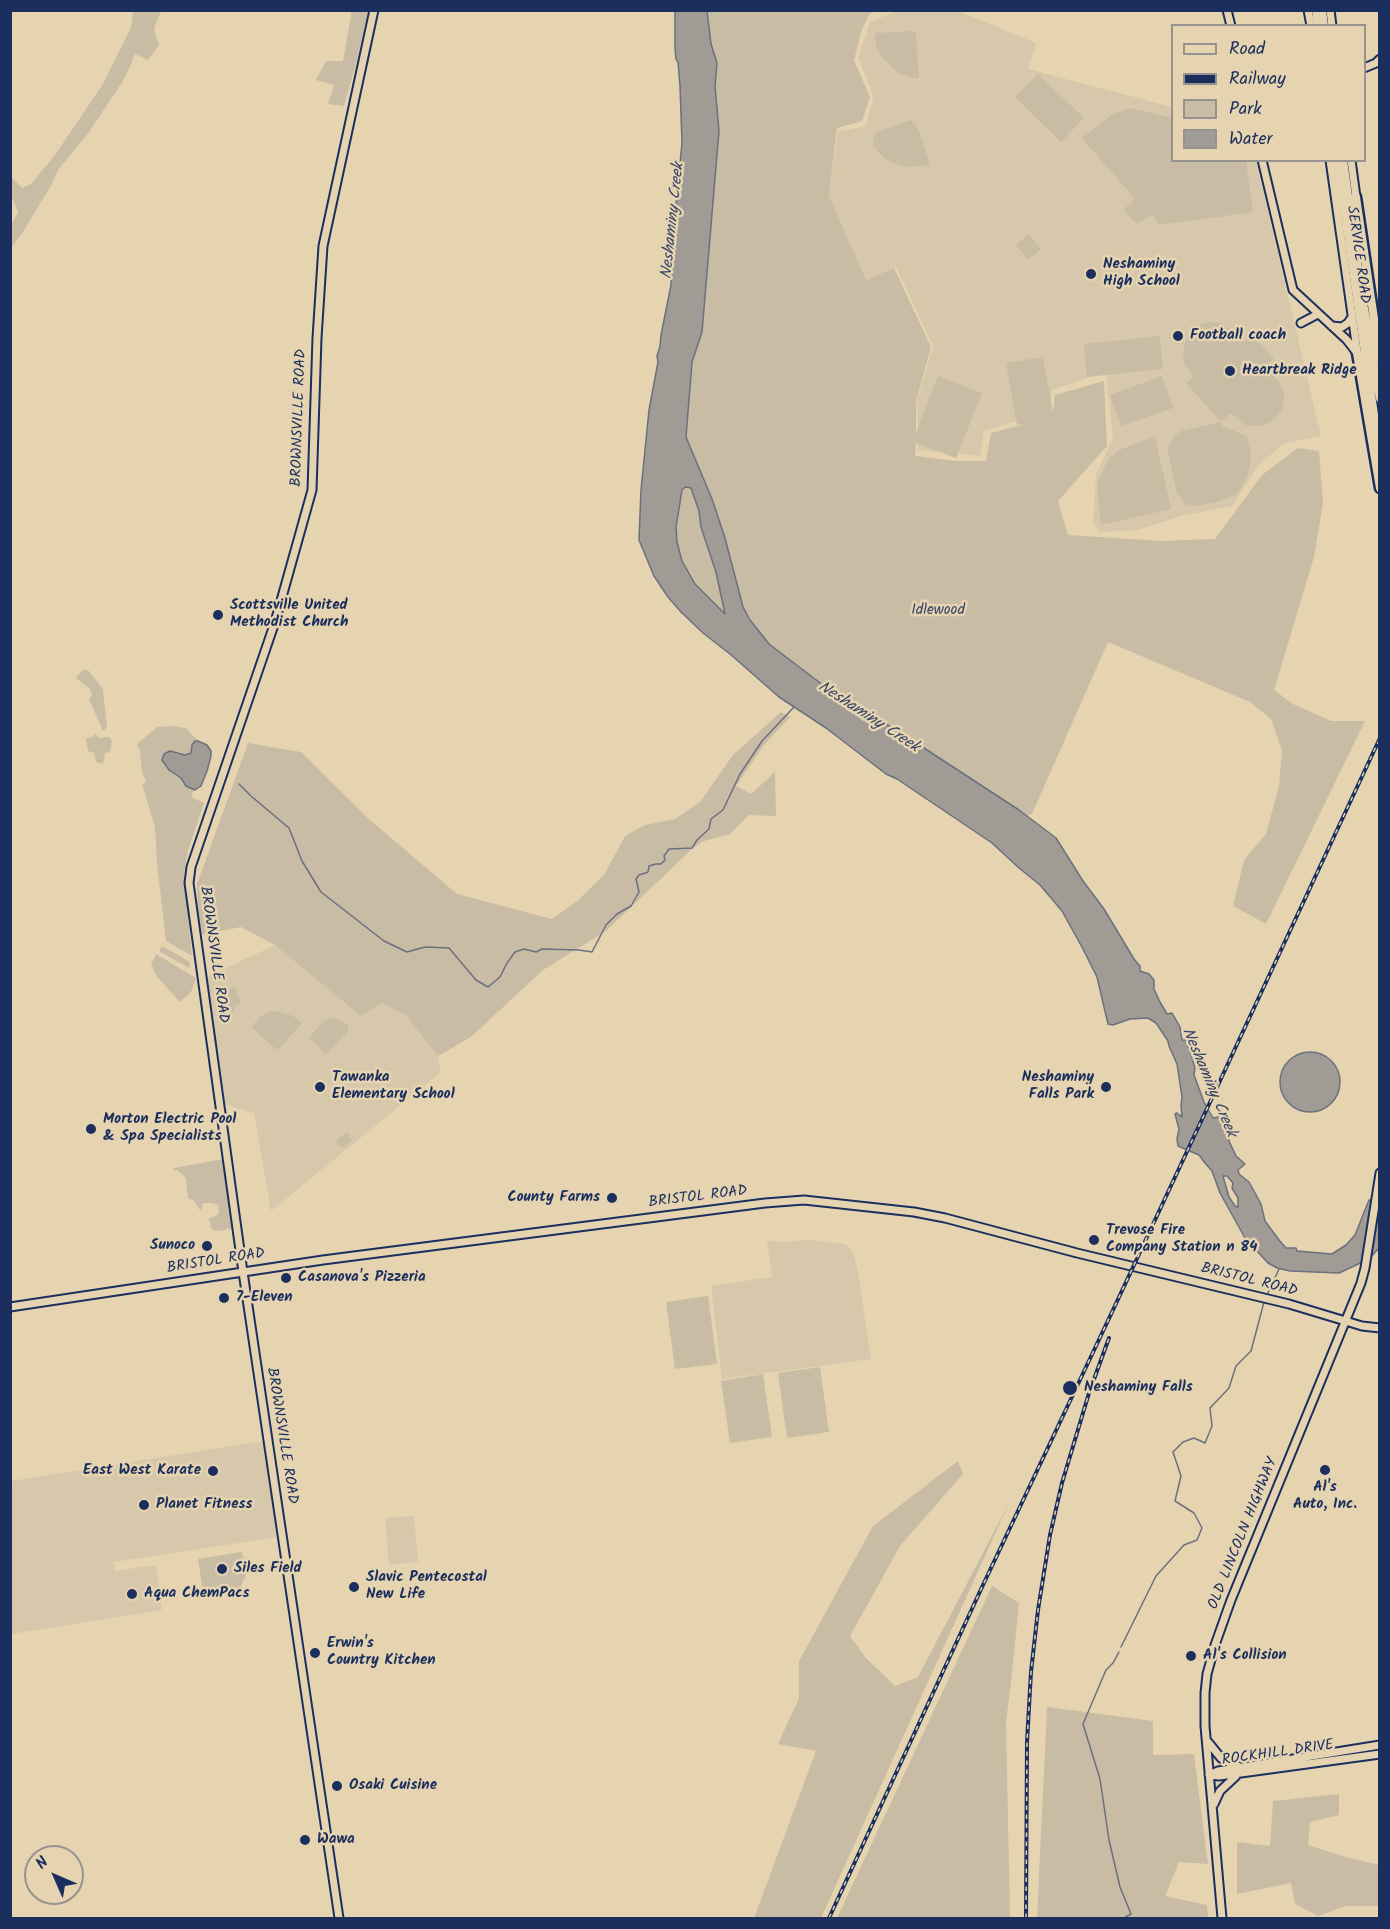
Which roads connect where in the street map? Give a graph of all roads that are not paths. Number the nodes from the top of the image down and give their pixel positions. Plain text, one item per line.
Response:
1 (374, 10) edge
2 (1262, 162) edge
3 (1330, 162) edge
4 (1337, 162) edge
5 (1343, 162) edge
6 (1351, 162) edge
7 (1356, 196) joint
8 (1318, 314) junction
9 (1352, 317) junction
10 (1301, 323) dead end
11 (1332, 326) junction
12 (1357, 353) junction
13 (1380, 359) edge
14 (1380, 398) edge
15 (1380, 456) edge
16 (1380, 488) edge
17 (1380, 1173) edge
18 (243, 1272) junction
19 (10, 1307) edge
20 (1346, 1321) junction
21 (1380, 1328) edge
22 (1206, 1737) junction
23 (1380, 1745) edge
24 (1380, 1754) edge
25 (1241, 1770) junction
26 (1209, 1775) junction
27 (1212, 1810) junction
28 (339, 1918) edge
29 (1222, 1918) edge

1 - 18 main road, BROWNSVILLE ROAD
2 - 8 main road
3 - 9 main road, SERVICE ROAD
4 - 15 highway
5 - 14 highway
6 - 7 main road, SERVICE ROAD
7 - 13 highway
8 - 10 main road
8 - 11 main road
9 - 11 main road
9 - 12 main road, SERVICE ROAD
11 - 12 main road
12 - 16 highway
17 - 20 main road, OLD LINCOLN HIGHWAY
18 - 19 main road, BRISTOL ROAD
18 - 20 main road, BRISTOL ROAD
18 - 28 main road, BROWNSVILLE ROAD
20 - 21 main road, BRISTOL ROAD
20 - 22 main road, OLD LINCOLN HIGHWAY
22 - 25 main road
22 - 26 main road, OLD LINCOLN HIGHWAY
23 - 25 main road, ROCKHILL DRIVE
24 - 25 main road, ROCKHILL DRIVE
25 - 26 main road, ROCKHILL DRIVE
25 - 27 main road
26 - 27 main road, OLD LINCOLN HIGHWAY
27 - 29 main road, OLD LINCOLN HIGHWAY

